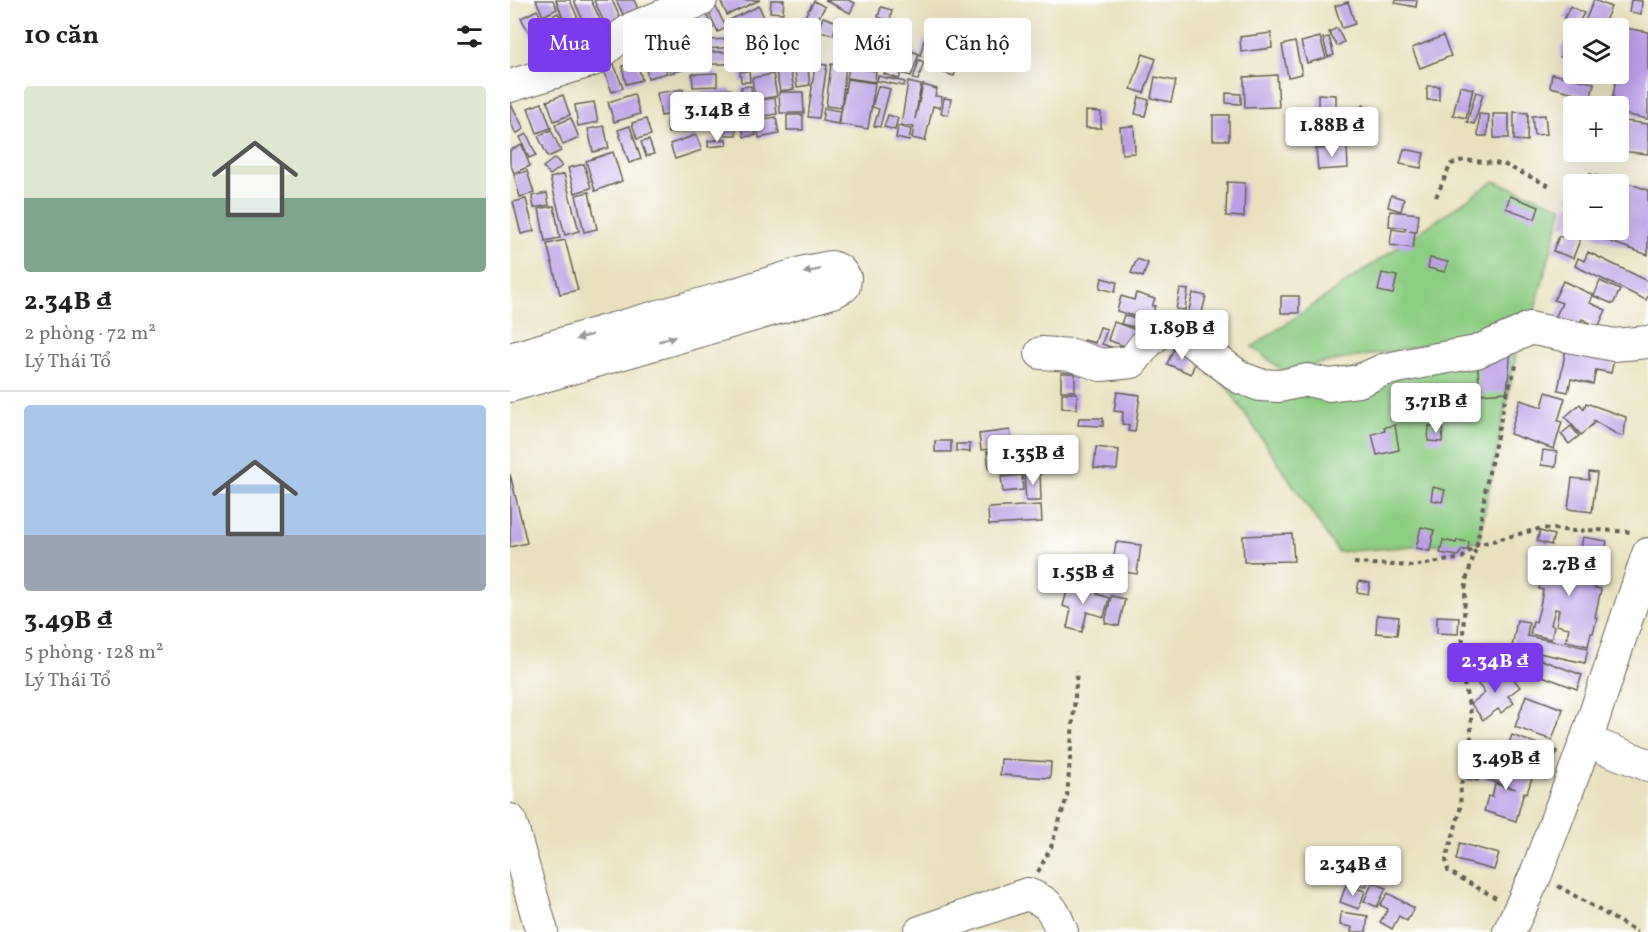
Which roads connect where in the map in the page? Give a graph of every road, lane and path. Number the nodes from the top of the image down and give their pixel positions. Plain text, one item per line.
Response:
1 (701, 0) edge
2 (510, 86) edge
3 (1550, 186) dead end
4 (1436, 197) dead end
5 (1529, 328) junction
6 (632, 337) junction
7 (1648, 342) edge
8 (1041, 352) dead end
9 (510, 359) edge
10 (510, 386) edge
11 (1643, 543) edge
12 (1477, 545) junction
13 (1354, 563) dead end
14 (1077, 671) dead end
15 (1586, 741) junction
16 (1648, 765) edge
17 (510, 820) edge
18 (1536, 874) junction
19 (1027, 894) junction
20 (1514, 921) edge
21 (542, 932) edge
22 (920, 932) edge
23 (1062, 932) edge
24 (1637, 932) edge

1 - 2 street
3 - 4 path
5 - 7 street
5 - 8 street
5 - 12 path
6 -> 6 street
6 -> 9 street
6 - 10 street
11 - 12 path
11 - 15 street
12 - 13 path
12 - 20 path
14 - 19 path
15 - 16 street
15 - 18 street
17 - 21 street
18 - 20 street
18 - 24 path
19 - 22 street
19 - 23 street

